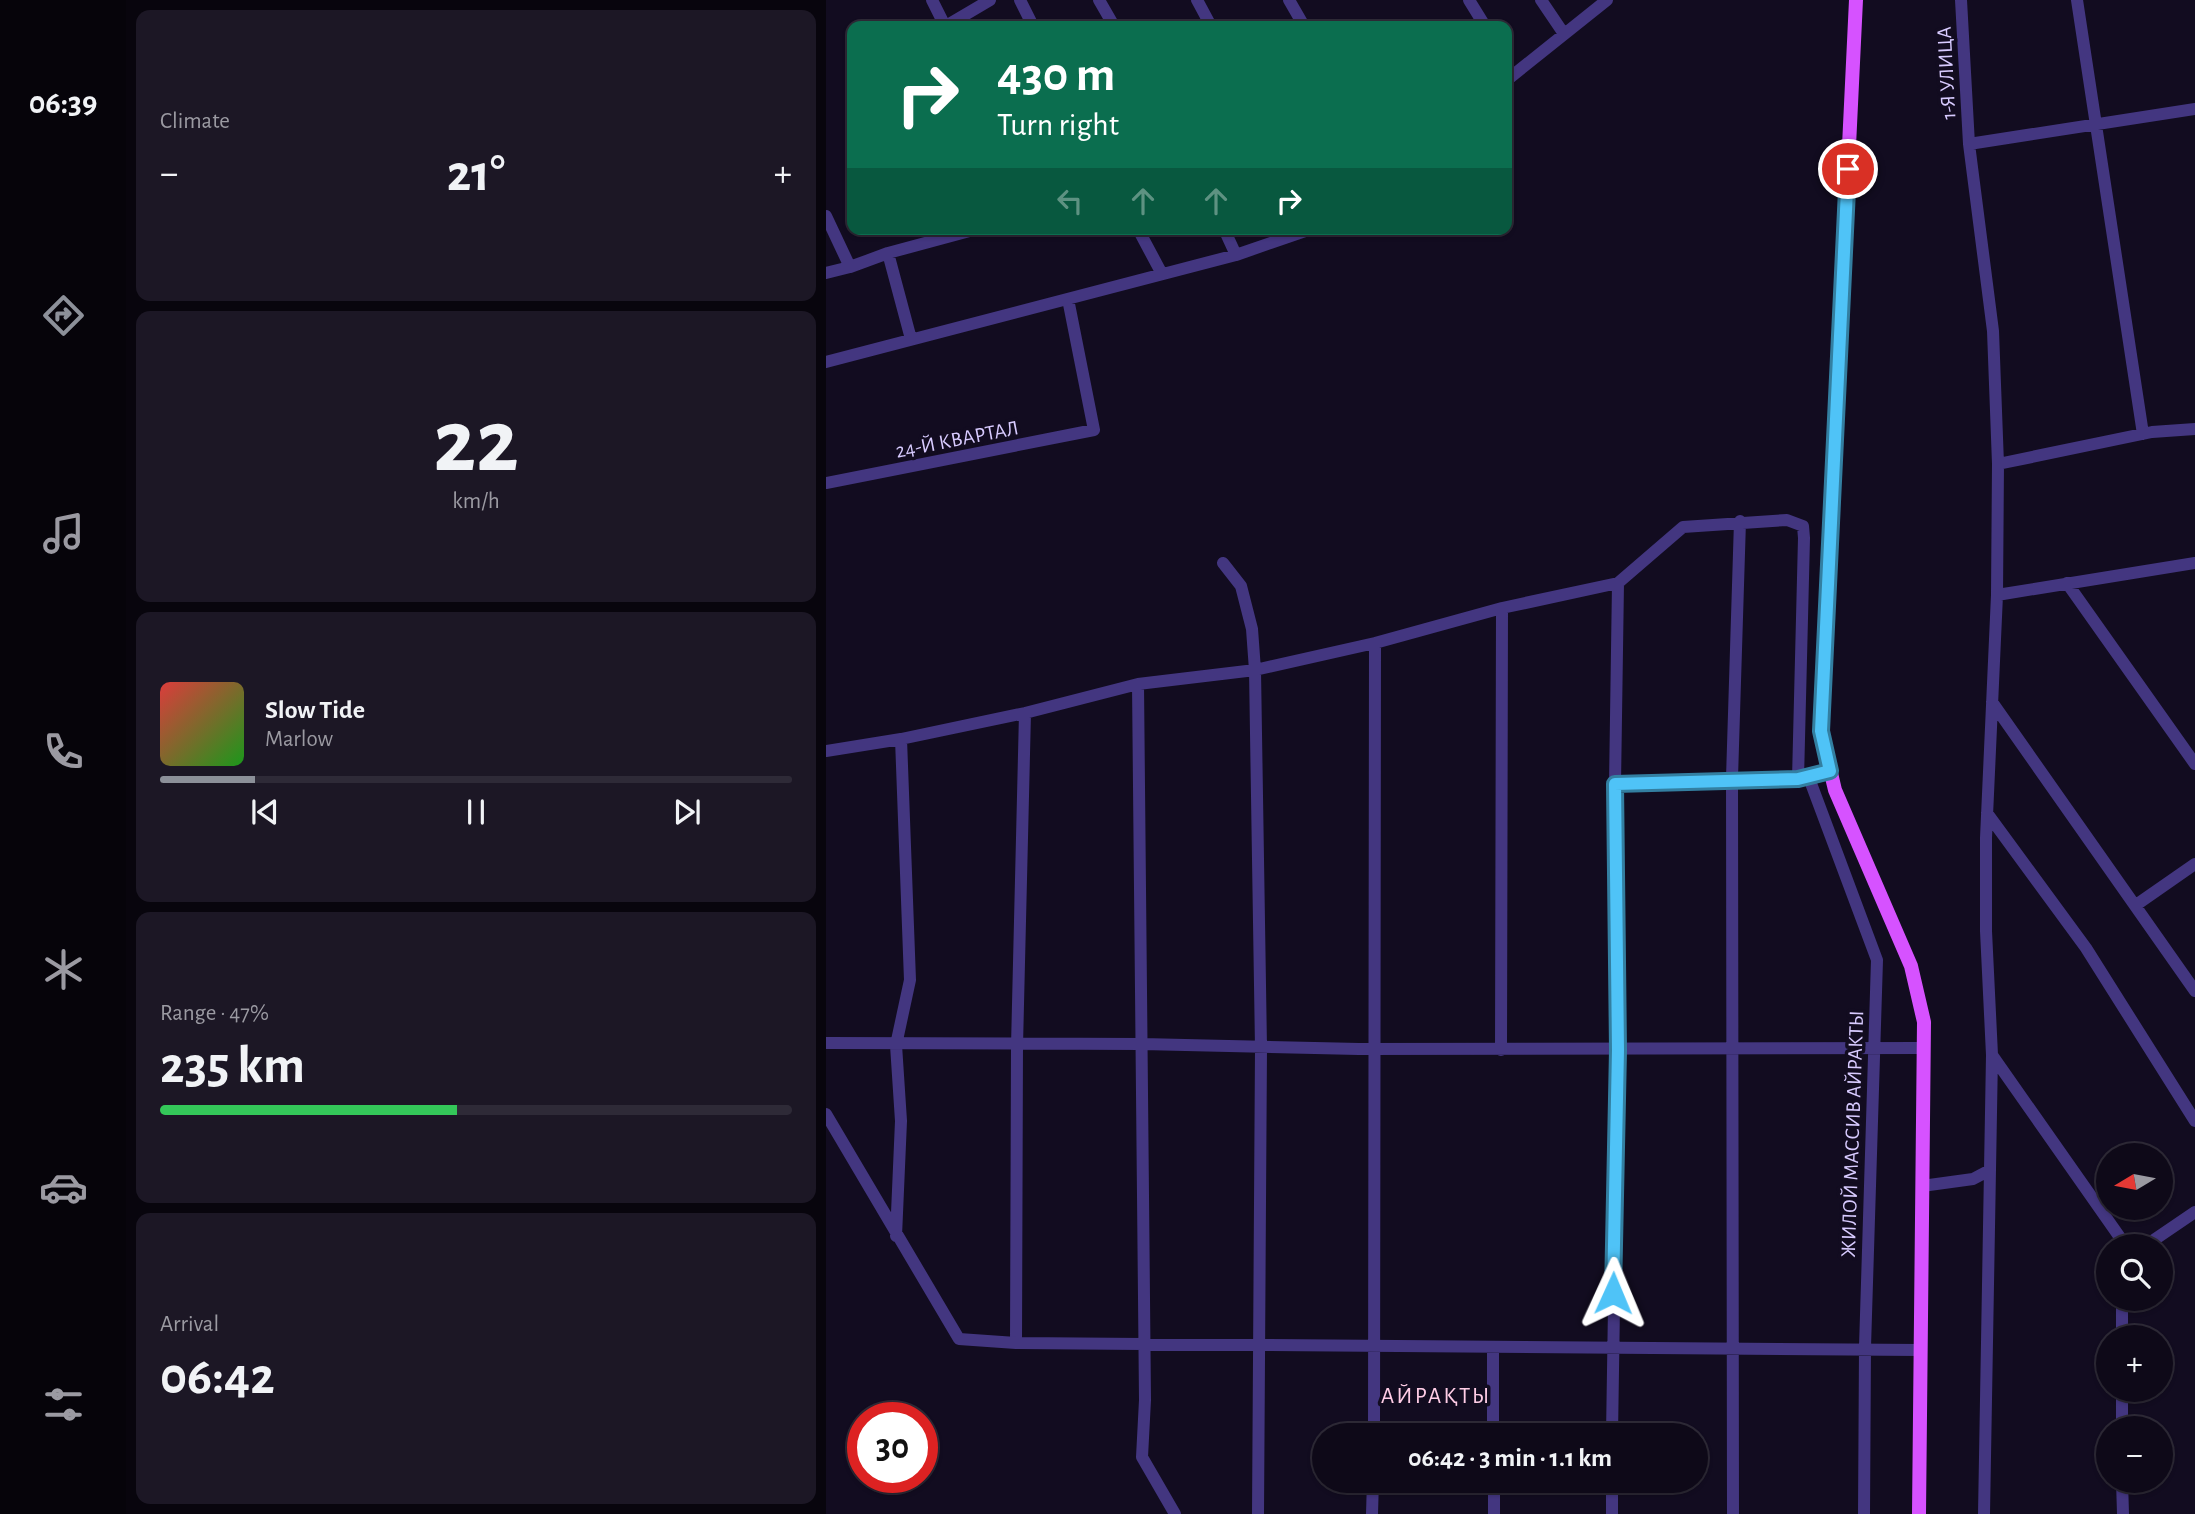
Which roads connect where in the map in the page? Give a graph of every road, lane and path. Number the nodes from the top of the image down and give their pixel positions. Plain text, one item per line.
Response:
1 (932, 0) edge
2 (990, 0) edge
3 (1020, 0) edge
4 (1099, 0) edge
5 (1197, 0) edge
6 (1289, 0) edge
7 (1468, 0) edge
8 (1541, 0) edge
9 (1607, 0) edge
10 (1856, 0) edge
11 (1961, 0) edge
12 (2077, 0) edge
13 (942, 21) edge
14 (954, 21) edge
15 (1030, 21) edge
16 (1111, 21) edge
17 (1208, 21) edge
18 (1301, 21) edge
19 (1482, 21) edge
20 (1564, 34) junction
21 (1512, 75) edge
22 (2195, 109) edge
23 (2097, 126) junction
24 (1969, 144) junction
25 (826, 216) edge
26 (955, 235) edge
27 (1141, 235) edge
28 (1227, 235) edge
29 (1294, 235) edge
30 (888, 253) junction
31 (1236, 255) junction
32 (850, 267) junction
33 (826, 273) edge
34 (1162, 274) junction
35 (1068, 299) junction
36 (911, 339) junction
37 (826, 362) edge
38 (2195, 429) edge
39 (2143, 434) junction
40 (1998, 464) junction
41 (826, 484) edge
42 (1740, 521) junction
43 (1223, 563) dead end
44 (2195, 563) edge
45 (1618, 583) junction
46 (2067, 583) junction
47 (1997, 595) junction
48 (1502, 608) junction
49 (1375, 643) junction
50 (1255, 670) junction
51 (1138, 684) junction
52 (1992, 701) junction
53 (1025, 713) junction
54 (901, 739) junction
55 (826, 751) edge
56 (2195, 764) edge
57 (1830, 771) junction
58 (1732, 778) junction
59 (1803, 778) junction
60 (1615, 784) junction
61 (1987, 813) junction
62 (2195, 864) edge
63 (2136, 905) junction
64 (2195, 991) edge
65 (826, 1044) edge
66 (1142, 1044) junction
67 (896, 1045) junction
68 (1017, 1046) junction
69 (1261, 1048) junction
70 (1874, 1048) junction
71 (1924, 1048) junction
72 (1374, 1049) junction
73 (1500, 1050) junction
74 (1618, 1050) junction
75 (1733, 1050) junction
76 (1992, 1055) junction
77 (826, 1114) edge
78 (2195, 1121) edge
79 (1990, 1170) junction
80 (1922, 1186) junction
81 (2195, 1212) edge
82 (2118, 1234) edge
83 (2163, 1234) edge
84 (896, 1236) junction
85 (1145, 1342) junction
86 (1016, 1343) junction
87 (1261, 1347) junction
88 (1375, 1347) junction
89 (1493, 1347) junction
90 (1612, 1347) junction
91 (1733, 1347) junction
92 (1865, 1347) junction
93 (1920, 1350) junction
94 (1374, 1423) edge
95 (1493, 1423) edge
96 (1612, 1423) edge
97 (1373, 1493) edge
98 (1493, 1493) edge
99 (1612, 1493) edge
100 (2122, 1493) edge
101 (1175, 1514) edge
102 (1258, 1514) edge
103 (1372, 1514) edge
104 (1494, 1514) edge
105 (1612, 1514) edge
106 (1733, 1514) edge
107 (1864, 1514) edge
108 (1919, 1514) edge
109 (1984, 1514) edge
110 (2123, 1514) edge

1 - 13 street
2 - 14 street
3 - 15 street
4 - 16 street
5 - 17 street
6 - 18 street
7 - 19 street
8 - 20 street
9 - 20 street
10 - 57 main road
11 - 24 street, 1-Я УЛИЦА
12 - 23 street
20 - 21 street
22 - 23 street
23 - 24 street
23 - 39 street
24 - 40 street, 1-Я УЛИЦА
25 - 32 street
26 - 30 street
27 - 34 street
28 - 31 street
29 - 31 street
30 - 32 street
30 - 36 street
31 - 34 street
32 - 33 street
34 - 35 street
35 - 36 street
35 - 41 street, 24-Й КВАРТАЛ
36 - 37 street
38 - 39 street
39 - 40 street
40 - 47 street, 1-Я УЛИЦА
42 - 45 street
42 - 58 street
42 - 59 street
43 - 50 street
44 - 46 street
45 - 48 street
45 - 60 street
46 - 47 street
46 - 56 street
47 - 52 street, 1-Я УЛИЦА
48 - 49 street
48 - 73 street
49 - 50 street
49 - 72 street
50 - 51 street
50 - 69 street
51 - 53 street
51 - 66 street
52 - 61 street, 1-Я УЛИЦА
52 - 63 street
53 - 54 street
53 - 68 street
54 - 55 street
54 - 67 street
57 - 59 street
57 - 71 main road
58 - 59 street
58 - 60 street
58 - 75 street
59 - 70 street, ЖИЛОЙ МАССИВ АЙРАКТЫ
60 - 74 street
61 - 76 street, 1-Я УЛИЦА
61 - 78 street
62 - 63 street
63 - 64 street
65 - 67 street
66 - 68 street
66 - 69 street
66 - 85 street
67 - 68 street
67 - 84 street
68 - 86 street
69 - 72 street
69 - 87 street
70 - 71 street
70 - 75 street
70 - 92 street, ЖИЛОЙ МАССИВ АЙРАКТЫ
71 - 80 main road
72 - 73 street
72 - 88 street
73 - 74 street
74 - 75 street
74 - 90 street
75 - 91 street
76 - 79 street, 1-Я УЛИЦА
76 - 82 street
77 - 84 street
79 - 80 street
79 - 109 street, 1-Я УЛИЦА
80 - 93 main road
81 - 83 street
84 - 86 street
85 - 86 street
85 - 87 street
85 - 101 street
87 - 88 street
87 - 102 street
88 - 89 street
88 - 94 street
89 - 90 street
89 - 95 street
90 - 91 street
90 - 96 street
91 - 92 street
91 - 106 street
92 - 93 street
92 - 107 street, ЖИЛОЙ МАССИВ АЙРАКТЫ
93 - 108 main road
97 - 103 street
98 - 104 street
99 - 105 street
100 - 110 street

